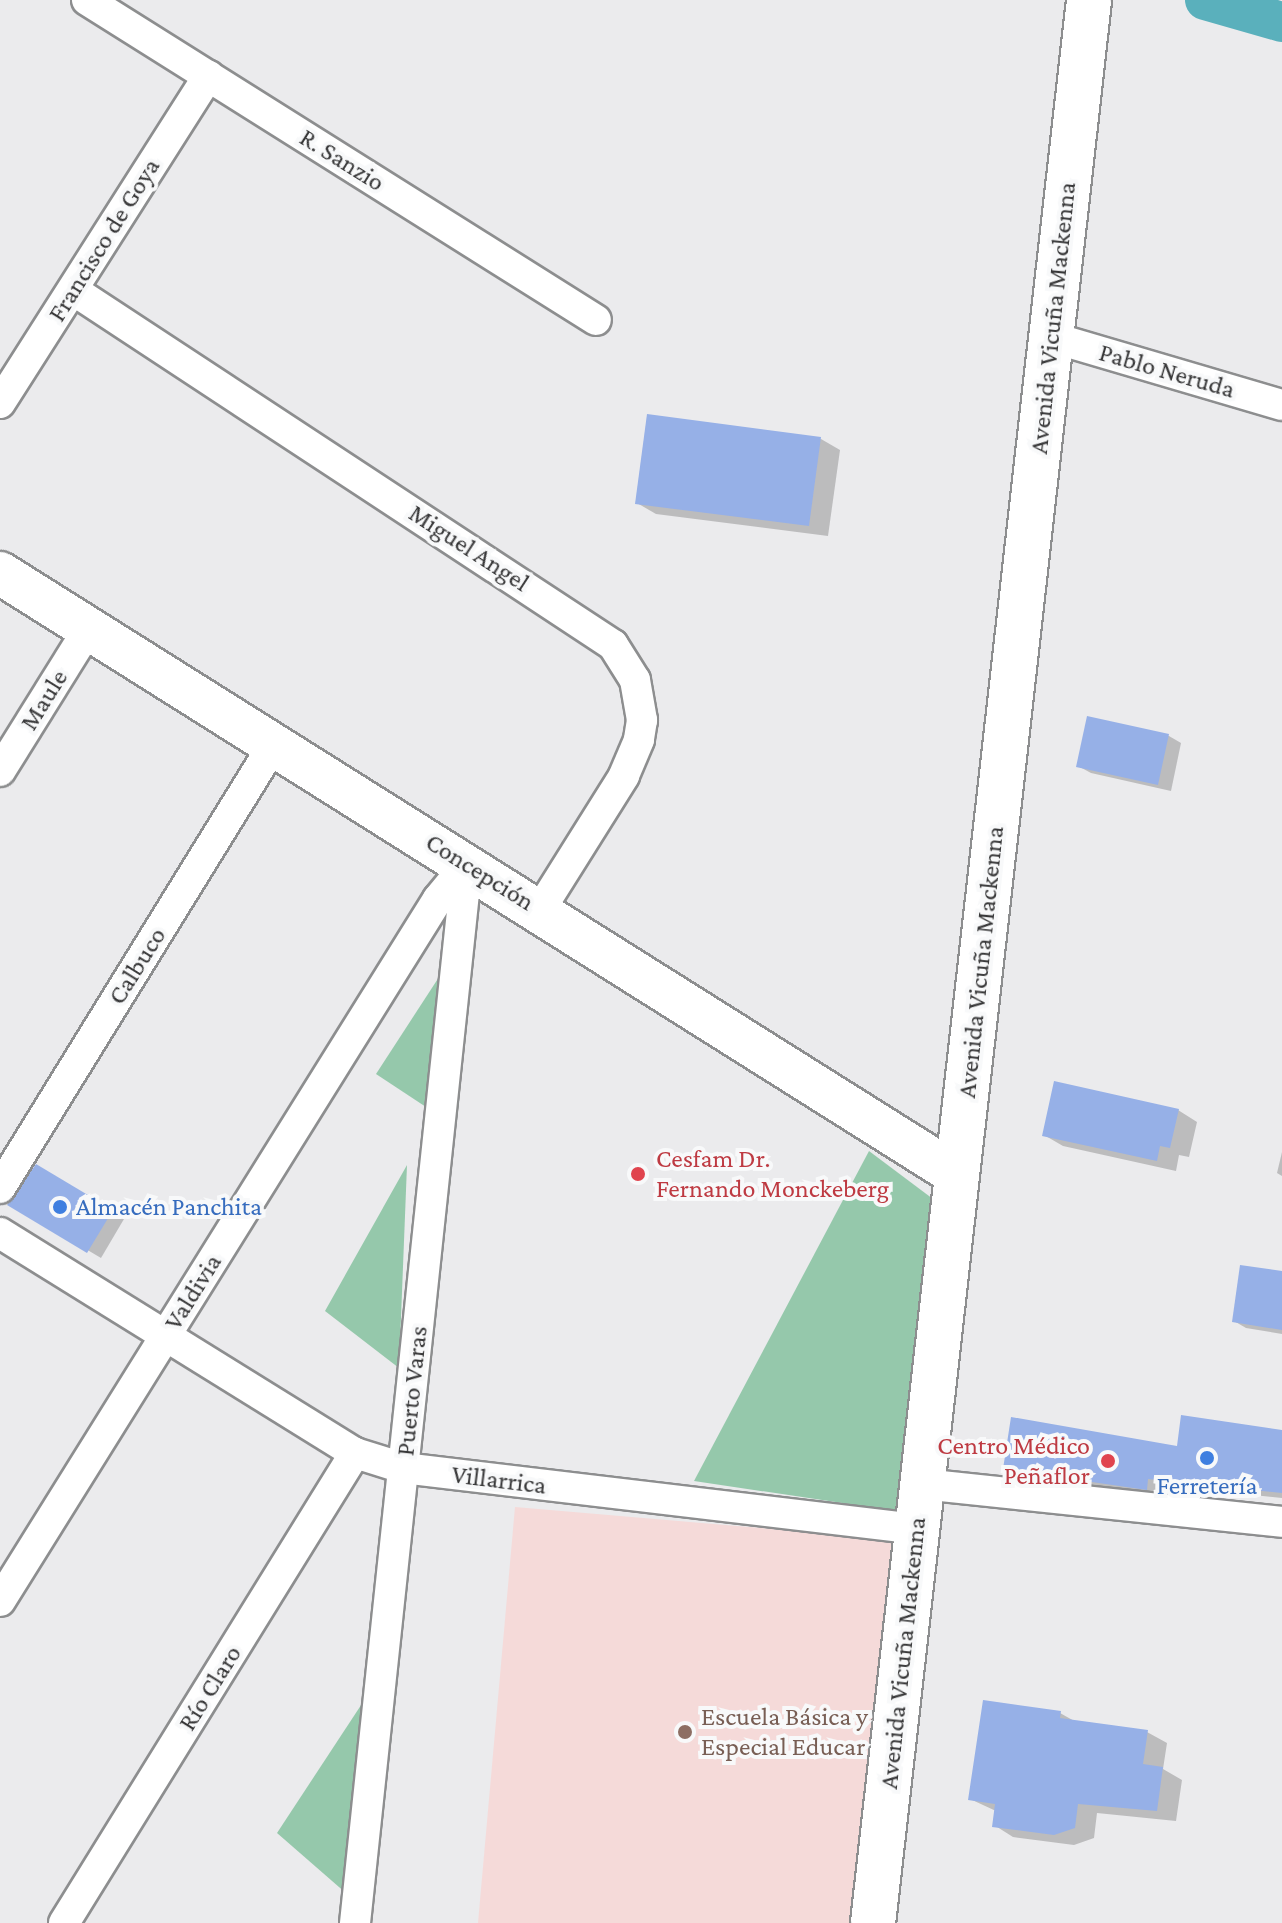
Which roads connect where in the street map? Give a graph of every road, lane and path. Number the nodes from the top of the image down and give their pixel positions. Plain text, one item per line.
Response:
1 (87, 0) edge
2 (1089, 4) edge
3 (208, 76) junction
4 (73, 290) junction
5 (596, 320) dead end
6 (1051, 337) junction
7 (0, 403) edge
8 (1282, 405) edge
9 (0, 573) edge
10 (89, 628) junction
11 (274, 744) junction
12 (0, 771) edge
13 (467, 864) junction
14 (540, 910) junction
15 (957, 1175) junction
16 (0, 1188) edge
17 (0, 1233) edge
18 (165, 1336) junction
19 (355, 1453) junction
20 (403, 1468) junction
21 (922, 1484) junction
22 (1282, 1522) edge
23 (917, 1529) junction
24 (0, 1601) edge
25 (354, 1921) edge
26 (64, 1923) edge
27 (873, 1923) edge

1 - 3 street, R. Sanzio
2 - 6 main road, Avenida Vicuña Mackenna
3 - 4 street, Francisco de Goya
3 - 5 street, R. Sanzio
4 - 7 street, Francisco de Goya
4 - 14 street, Miguel Angel
6 - 8 street, Pablo Neruda
6 - 15 main road, Avenida Vicuña Mackenna
9 - 10 street, Concepción
10 - 11 street, Concepción
10 - 12 street, Maule
11 - 13 street, Concepción
11 - 16 street, Calbuco
13 - 14 street, Concepción
13 - 18 street, Valdivia
13 - 20 street, Puerto Varas
14 - 15 street, Concepción
15 - 21 main road, Avenida Vicuña Mackenna
17 - 18 street, Villarrica
18 - 19 street, Villarrica
18 - 24 street, Valdivia
19 - 20 street, Villarrica
19 - 26 street, Río Claro
20 - 23 street, Villarrica
20 - 25 street, Puerto Varas
21 - 22 street
21 - 23 main road, Avenida Vicuña Mackenna
23 - 27 main road, Avenida Vicuña Mackenna

